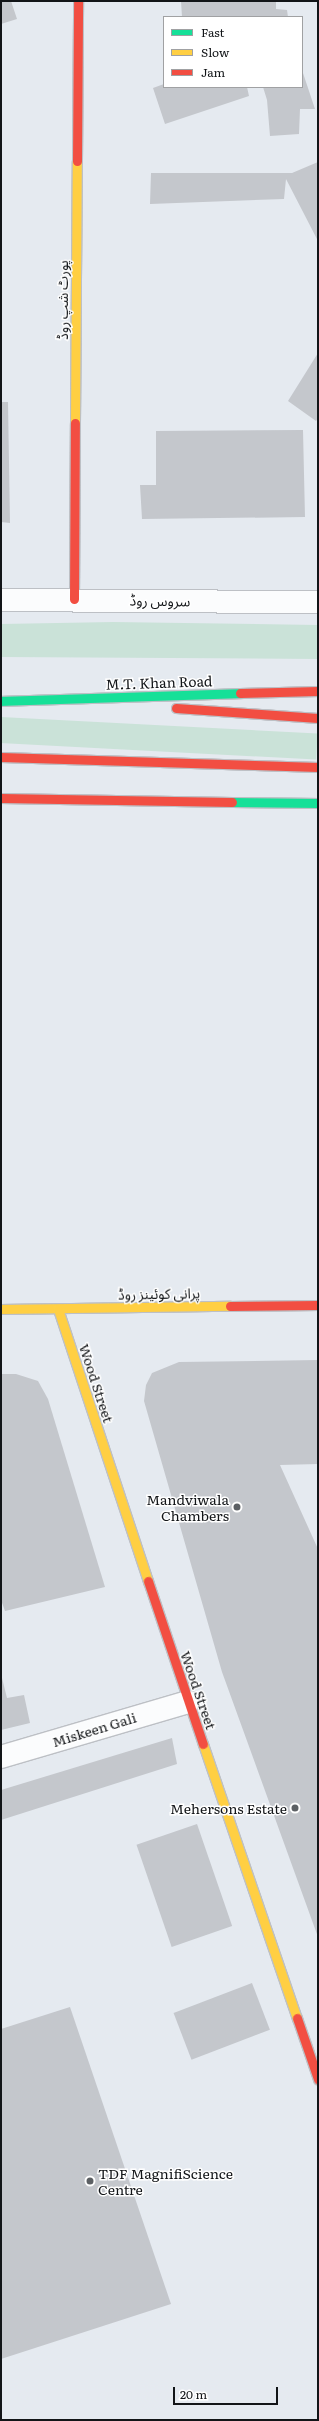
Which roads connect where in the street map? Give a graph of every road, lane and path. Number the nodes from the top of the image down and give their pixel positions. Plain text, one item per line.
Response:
1 (78, 1) edge
2 (74, 599) junction
3 (1, 600) edge
4 (318, 602) edge
5 (318, 691) edge
6 (1, 700) edge
7 (59, 700) junction
8 (154, 706) dead end
9 (170, 707) dead end
10 (318, 718) edge
11 (1, 757) edge
12 (318, 767) edge
13 (1, 798) edge
14 (318, 803) edge
15 (318, 1305) edge
16 (58, 1309) junction
17 (1, 1310) edge
18 (188, 1702) junction
19 (1, 1757) edge
20 (318, 2079) edge

1 - 2 main road, پورٹ شپ روڈ
2 - 3 street, سروس روڈ
2 - 4 street, سروس روڈ
5 - 7 main road, M.T. Khan Road
6 - 7 main road, M.T. Khan Road
7 - 8 main road
9 - 10 main road
11 - 12 main road
13 - 14 main road
15 - 16 main road, پرانی کوئینز روڈ
16 - 17 main road, پرانی کوئینز روڈ
16 - 18 main road, Wood Street
18 - 19 street, Miskeen Gali
18 - 20 main road, Wood Street

